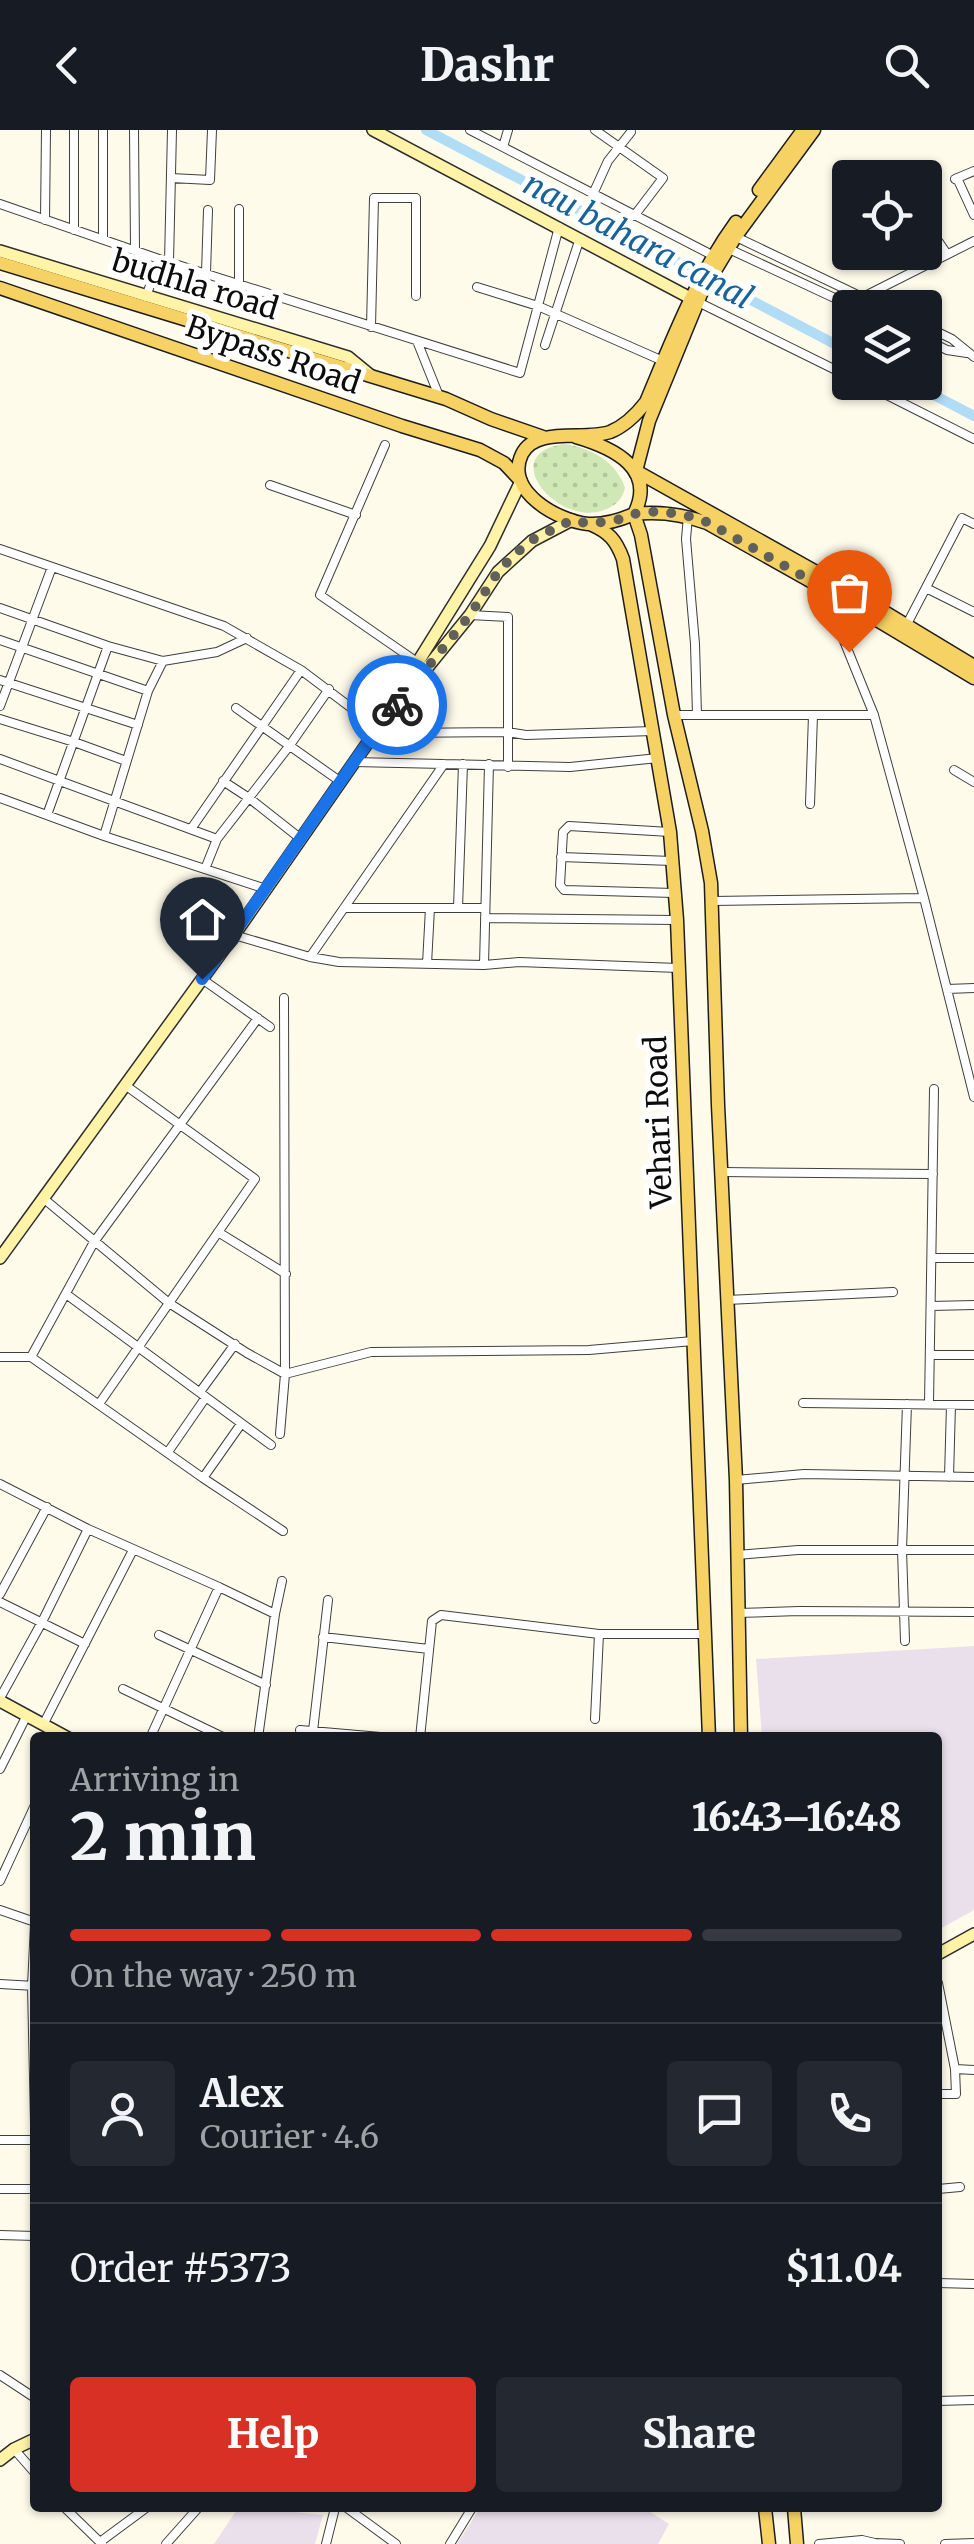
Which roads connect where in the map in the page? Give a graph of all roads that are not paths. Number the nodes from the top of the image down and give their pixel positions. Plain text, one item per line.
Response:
1 (46, 130) edge
2 (74, 130) edge
3 (104, 130) edge
4 (134, 130) edge
5 (172, 130) edge
6 (212, 130) edge
7 (373, 130) edge
8 (470, 130) edge
9 (508, 130) edge
10 (595, 130) edge
11 (803, 130) edge
12 (814, 130) edge
13 (632, 132) edge
14 (619, 145) junction
15 (503, 146) junction
16 (974, 171) edge
17 (171, 178) junction
18 (594, 194) junction
19 (0, 204) edge
20 (239, 209) dead end
21 (208, 210) dead end
22 (974, 215) edge
23 (634, 216) junction
24 (45, 220) junction
25 (559, 227) junction
26 (74, 230) junction
27 (580, 238) junction
28 (103, 240) junction
29 (974, 241) edge
30 (942, 247) edge
31 (722, 248) junction
32 (135, 250) junction
33 (0, 251) edge
34 (947, 254) junction
35 (164, 260) junction
36 (0, 263) edge
37 (792, 263) junction
38 (206, 273) junction
39 (816, 274) junction
40 (786, 275) junction
41 (239, 284) junction
42 (477, 286) dead end
43 (810, 286) junction
44 (0, 288) edge
45 (849, 290) edge
46 (878, 290) edge
47 (416, 296) dead end
48 (696, 296) junction
49 (832, 297) edge
50 (144, 302) junction
51 (538, 306) junction
52 (556, 314) junction
53 (371, 327) junction
54 (942, 334) edge
55 (417, 342) junction
56 (544, 344) dead end
57 (942, 348) edge
58 (971, 355) edge
59 (663, 361) junction
60 (832, 368) edge
61 (439, 396) junction
62 (897, 400) edge
63 (543, 438) junction
64 (576, 438) junction
65 (974, 439) edge
66 (385, 445) dead end
67 (636, 471) junction
68 (520, 481) junction
69 (270, 485) dead end
70 (634, 514) junction
71 (356, 515) junction
72 (688, 516) junction
73 (572, 520) junction
74 (590, 524) junction
75 (974, 524) edge
76 (0, 549) edge
77 (52, 567) junction
78 (926, 588) junction
79 (838, 596) junction
80 (0, 608) edge
81 (974, 612) edge
82 (470, 615) junction
83 (32, 620) junction
84 (903, 630) junction
85 (248, 638) junction
86 (0, 640) edge
87 (108, 646) junction
88 (22, 647) junction
89 (163, 661) junction
90 (417, 662) junction
91 (974, 666) edge
92 (301, 670) junction
93 (99, 672) junction
94 (974, 678) edge
95 (4, 681) edge
96 (329, 690) junction
97 (148, 691) junction
98 (0, 706) edge
99 (86, 708) junction
100 (236, 708) dead end
101 (674, 715) junction
102 (697, 715) junction
103 (813, 715) junction
104 (874, 715) junction
105 (0, 719) edge
106 (138, 725) junction
107 (262, 727) junction
108 (378, 728) junction
109 (653, 731) junction
110 (507, 732) junction
111 (74, 742) junction
112 (290, 744) junction
113 (658, 758) junction
114 (0, 759) edge
115 (126, 761) junction
116 (354, 762) junction
117 (444, 764) junction
118 (464, 764) junction
119 (489, 764) junction
120 (508, 767) junction
121 (954, 770) dead end
122 (60, 780) junction
123 (223, 781) junction
124 (340, 782) junction
125 (974, 782) edge
126 (0, 798) edge
127 (250, 798) junction
128 (115, 800) junction
129 (810, 804) dead end
130 (47, 815) junction
131 (190, 829) junction
132 (670, 832) junction
133 (104, 836) junction
134 (217, 838) junction
135 (301, 839) junction
136 (561, 856) junction
137 (672, 861) junction
138 (206, 869) junction
139 (266, 889) junction
140 (674, 893) junction
141 (924, 898) junction
142 (712, 901) junction
143 (344, 908) junction
144 (430, 908) junction
145 (458, 908) junction
146 (485, 913) junction
147 (677, 920) junction
148 (234, 935) junction
149 (310, 957) junction
150 (427, 964) junction
151 (484, 966) junction
152 (678, 968) junction
153 (202, 979) junction
154 (974, 988) edge
155 (947, 989) junction
156 (284, 998) dead end
157 (258, 1018) junction
158 (270, 1027) dead end
159 (972, 1080) edge
160 (124, 1085) junction
161 (934, 1089) dead end
162 (974, 1097) edge
163 (180, 1127) junction
164 (722, 1172) junction
165 (934, 1174) junction
166 (43, 1198) junction
167 (218, 1232) junction
168 (94, 1242) junction
169 (0, 1258) edge
170 (932, 1258) junction
171 (974, 1258) edge
172 (286, 1274) junction
173 (894, 1292) dead end
174 (66, 1294) junction
175 (727, 1300) junction
176 (169, 1303) junction
177 (974, 1305) edge
178 (931, 1306) junction
179 (693, 1341) junction
180 (235, 1344) junction
181 (139, 1346) junction
182 (974, 1354) edge
183 (930, 1355) junction
184 (0, 1356) edge
185 (31, 1357) junction
186 (285, 1374) junction
187 (203, 1395) junction
188 (803, 1403) dead end
189 (99, 1404) junction
190 (907, 1404) junction
191 (929, 1404) junction
192 (950, 1404) junction
193 (974, 1405) edge
194 (240, 1424) junction
195 (280, 1434) dead end
196 (271, 1445) dead end
197 (168, 1452) junction
198 (904, 1476) junction
199 (948, 1477) junction
200 (974, 1477) edge
201 (203, 1478) junction
202 (736, 1480) junction
203 (1, 1486) edge
204 (46, 1507) junction
205 (88, 1528) junction
206 (283, 1531) dead end
207 (132, 1550) junction
208 (902, 1550) junction
209 (974, 1550) edge
210 (738, 1555) junction
211 (282, 1580) dead end
212 (219, 1586) junction
213 (0, 1598) edge
214 (328, 1600) dead end
215 (904, 1611) junction
216 (974, 1612) edge
217 (738, 1613) junction
218 (275, 1614) junction
219 (42, 1622) junction
220 (599, 1634) junction
221 (704, 1634) junction
222 (159, 1635) dead end
223 (323, 1636) junction
224 (905, 1641) dead end
225 (85, 1644) junction
226 (429, 1649) junction
227 (191, 1650) junction
228 (266, 1685) junction
229 (122, 1689) dead end
230 (0, 1700) edge
231 (165, 1710) junction
232 (26, 1717) junction
233 (595, 1718) dead end
234 (43, 1725) junction
235 (300, 1730) dead end
236 (313, 1731) junction
237 (57, 1732) edge
238 (153, 1732) edge
239 (211, 1732) edge
240 (259, 1732) edge
241 (324, 1732) edge
242 (421, 1732) edge
243 (710, 1732) edge
244 (741, 1732) edge
245 (0, 1769) edge
246 (30, 1816) edge
247 (0, 1881) edge
248 (0, 1910) edge
249 (30, 1921) edge
250 (974, 1934) edge
251 (942, 1952) edge
252 (0, 1984) edge
253 (30, 1986) edge
254 (942, 2003) edge
255 (955, 2069) junction
256 (974, 2070) edge
257 (942, 2094) edge
258 (0, 2140) edge
259 (30, 2140) edge
260 (960, 2187) dead end
261 (30, 2188) edge
262 (0, 2189) edge
263 (942, 2189) edge
264 (0, 2235) edge
265 (30, 2236) edge
266 (942, 2283) edge
267 (974, 2284) edge
268 (0, 2375) edge
269 (30, 2395) edge
270 (974, 2400) edge
271 (942, 2401) edge
272 (30, 2441) edge
273 (5, 2453) edge
274 (30, 2470) edge
275 (69, 2512) edge
276 (141, 2512) edge
277 (194, 2512) edge
278 (334, 2512) edge
279 (352, 2512) edge
280 (469, 2512) edge
281 (765, 2512) edge
282 (794, 2512) edge
283 (101, 2543) edge
284 (974, 2543) edge
285 (166, 2544) edge
286 (326, 2544) edge
287 (396, 2544) edge
288 (450, 2544) edge
289 (769, 2544) edge
290 (798, 2544) edge
291 (819, 2544) edge
292 (900, 2544) edge
293 (945, 2544) edge

1 - 24 street
2 - 26 street
3 - 28 street
4 - 32 street
5 - 17 street
6 - 17 street
7 - 25 main road
8 - 15 street
9 - 15 street
10 - 14 street
11 - 31 main road
12 - 31 main road
13 - 14 street
14 - 18 street
14 - 23 street
15 - 18 street
16 - 22 street
17 - 35 street
18 - 23 street
19 - 24 street
20 - 41 street
21 - 38 street
23 - 31 street
24 - 26 street
25 - 27 main road
25 - 51 street
26 - 28 street
27 - 48 main road
27 - 52 street
28 - 32 street
29 - 34 street
30 - 34 street
31 - 37 street
31 - 40 street
31 - 48 main road
32 - 35 street
33 - 50 main road, budhla road
34 - 46 street
35 - 38 street
35 - 50 street
36 - 50 main road
37 - 39 street
37 - 40 street
38 - 41 street
39 - 43 street
39 - 45 street
40 - 43 street
41 - 53 street
42 - 51 street
43 - 49 street
44 - 68 main road, Bypass Road
47 - 53 street
48 - 59 main road
48 - 60 street
48 - 67 main road
50 - 61 main road
51 - 52 street
51 - 55 street
52 - 56 street
52 - 59 street
53 - 55 street
54 - 58 street
55 - 61 street
57 - 58 street
59 - 64 main road
61 - 63 main road
62 - 65 street
63 - 64 main road
63 - 68 main road
64 - 67 main road
66 - 71 street
67 - 70 main road
67 - 84 main road
68 - 73 main road
68 - 90 main road
69 - 71 street
70 - 72 main road
70 - 74 main road
70 - 101 main road, Vehari Road
71 - 90 street
72 - 79 main road
72 - 102 street
73 - 74 main road
73 - 82 main road
74 - 109 main road, Vehari Road
75 - 78 street
76 - 77 street
77 - 83 street
77 - 85 street
78 - 81 street
78 - 84 street
79 - 84 main road
79 - 104 street
80 - 83 street
82 - 108 main road
82 - 110 street
83 - 87 street
83 - 88 street
84 - 91 main road
84 - 94 main road
85 - 89 street
85 - 92 street
86 - 88 street
87 - 89 street
87 - 93 street
88 - 93 street
88 - 95 street
89 - 97 street
90 - 108 main road
92 - 96 street
92 - 107 street
93 - 97 street
93 - 99 street
95 - 98 street
95 - 99 street
96 - 108 street
96 - 112 street
97 - 106 street
99 - 106 street
99 - 111 street
100 - 107 street
101 - 102 street
101 - 142 main road, Vehari Road
102 - 103 street
103 - 104 street
103 - 129 street
104 - 141 street
105 - 111 street
106 - 115 street
107 - 112 street
107 - 123 street
108 - 110 street
108 - 116 main road
109 - 110 street
109 - 113 main road, Vehari Road
110 - 120 street
111 - 115 street
111 - 122 street
112 - 124 street
112 - 127 street
113 - 120 street
113 - 132 main road, Vehari Road
114 - 122 street
115 - 128 street
116 - 117 street
116 - 124 main road
117 - 118 street
117 - 143 street
118 - 119 street
118 - 145 street
119 - 120 street
119 - 146 street
121 - 125 street
122 - 128 street
122 - 130 street
123 - 127 street
123 - 131 street
124 - 135 main road
126 - 130 street
127 - 134 street
127 - 135 street
128 - 131 street
128 - 133 street
130 - 133 street
131 - 134 street
132 - 136 street
132 - 137 main road, Vehari Road
133 - 138 street
134 - 138 street
135 - 139 main road
136 - 137 street
136 - 140 street
137 - 140 main road, Vehari Road
138 - 139 street
139 - 148 main road
140 - 147 main road, Vehari Road
141 - 142 street
141 - 155 street
142 - 164 main road, Vehari Road
143 - 144 street
143 - 149 street
144 - 145 street
144 - 150 street
145 - 146 street
146 - 147 street
146 - 151 street
147 - 152 main road, Vehari Road
148 - 149 street
148 - 153 main road
149 - 150 street
150 - 151 street
151 - 152 street
152 - 179 main road, Vehari Road
153 - 157 street
153 - 160 main road
154 - 155 street
155 - 159 street
156 - 172 street
157 - 158 street
157 - 163 street
159 - 162 street
160 - 163 street
160 - 166 main road
161 - 165 street
163 - 167 street
163 - 168 street
164 - 165 street
164 - 175 main road, Vehari Road
165 - 170 street
166 - 168 street
166 - 169 main road
167 - 172 street
167 - 176 street
168 - 174 street
168 - 176 street
170 - 171 street
170 - 178 street
172 - 186 street
173 - 175 street
174 - 181 street
174 - 185 street
175 - 202 main road, Vehari Road
176 - 180 street
176 - 181 street
177 - 178 street
178 - 183 street
179 - 186 street
179 - 221 main road, Vehari Road
180 - 186 street
180 - 187 street
181 - 187 street
181 - 189 street
182 - 183 street
183 - 191 street
184 - 185 street
185 - 189 street
186 - 195 street
187 - 194 street
187 - 197 street
188 - 190 street
189 - 197 street
190 - 191 street
190 - 198 street
191 - 192 street
192 - 193 street
192 - 199 street
194 - 196 street
194 - 201 street
197 - 201 street
198 - 199 street
198 - 202 street
198 - 208 street
199 - 200 street
201 - 206 street
202 - 210 main road, Vehari Road
203 - 204 street
204 - 205 street
204 - 213 street
205 - 207 street
205 - 219 street
207 - 212 street
207 - 225 street
208 - 209 street
208 - 210 street
208 - 215 street
210 - 217 main road, Vehari Road
211 - 218 street
212 - 218 street
212 - 227 street
213 - 219 street
214 - 223 street
215 - 216 street
215 - 217 street
215 - 224 street
217 - 244 main road, Vehari Road
218 - 228 street
219 - 225 street
219 - 230 street
220 - 221 street
220 - 226 street
220 - 233 street
221 - 243 main road, Vehari Road
222 - 227 street
223 - 226 street
223 - 236 street
225 - 234 street
226 - 242 street
227 - 228 street
227 - 231 street
228 - 240 street
229 - 231 street
230 - 232 main road
231 - 238 street
231 - 239 street
232 - 234 main road
232 - 245 street
234 - 237 main road
235 - 236 street
236 - 241 street
246 - 247 street
248 - 249 street
250 - 251 main road
252 - 253 street
254 - 255 street
255 - 256 street
255 - 257 street
258 - 259 street
260 - 263 street
261 - 262 street
264 - 265 street
266 - 267 street
268 - 269 street
270 - 271 street
272 - 273 main road
273 - 274 street
275 - 283 street
276 - 283 street
277 - 285 street
278 - 286 street
279 - 287 street
280 - 288 street
281 - 289 main road
282 - 290 main road
284 - 293 street
291 - 292 street

